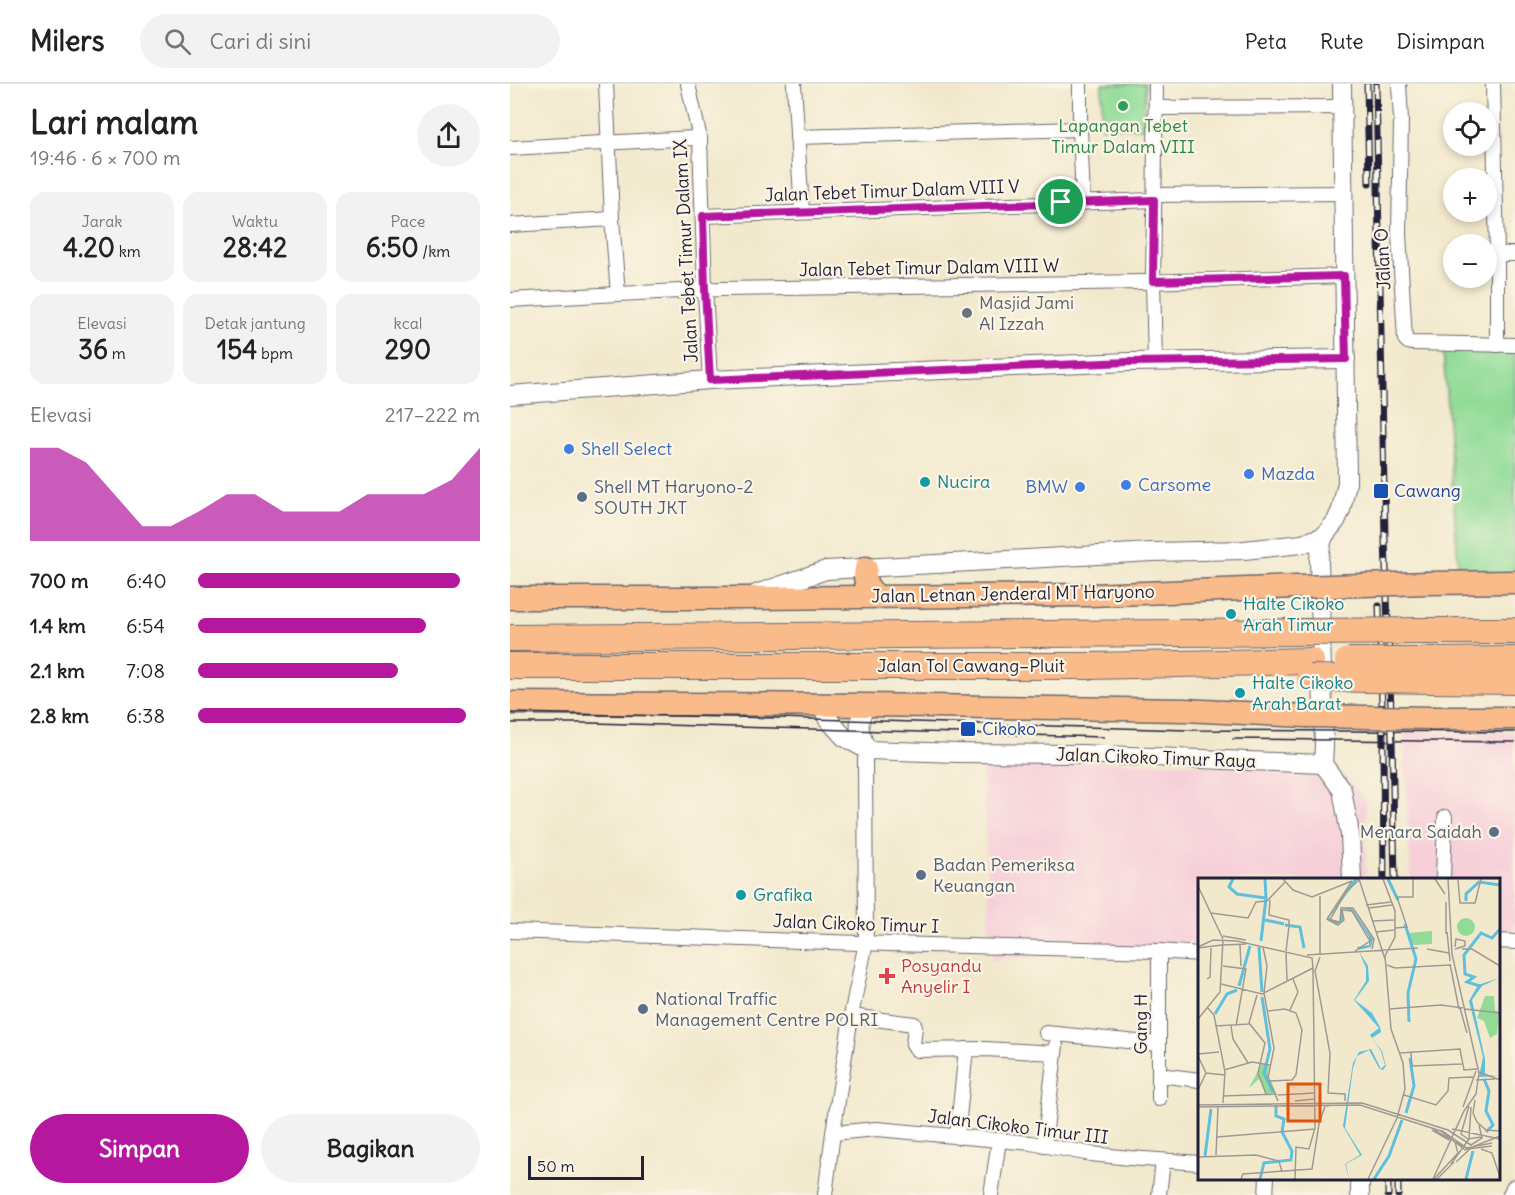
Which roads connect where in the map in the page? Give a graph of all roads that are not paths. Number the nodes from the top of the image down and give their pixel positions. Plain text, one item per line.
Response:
1 (606, 84) edge
2 (688, 84) edge
3 (794, 84) edge
4 (1080, 84) edge
5 (1156, 84) edge
6 (1342, 84) edge
7 (1399, 84) edge
8 (1492, 84) edge
9 (1342, 107) junction
10 (1156, 108) junction
11 (1080, 129) junction
12 (797, 137) junction
13 (700, 139) junction
14 (609, 143) junction
15 (510, 148) edge
16 (1344, 193) junction
17 (1155, 197) junction
18 (1083, 202) junction
19 (802, 213) junction
20 (703, 216) junction
21 (612, 219) junction
22 (510, 225) edge
23 (1496, 234) edge
24 (1497, 254) edge
25 (1515, 254) edge
26 (1344, 276) junction
27 (1153, 281) junction
28 (1497, 288) edge
29 (705, 290) junction
30 (618, 294) junction
31 (510, 300) edge
32 (1497, 345) junction
33 (1515, 345) edge
34 (1346, 359) junction
35 (1155, 361) junction
36 (710, 380) junction
37 (510, 395) edge
38 (1324, 536) junction
39 (1302, 544) junction
40 (1319, 559) junction
41 (866, 568) junction
42 (1515, 582) edge
43 (877, 597) junction
44 (510, 598) edge
45 (745, 598) junction
46 (1515, 625) edge
47 (1453, 631) junction
48 (1515, 631) edge
49 (510, 638) edge
50 (1515, 660) edge
51 (510, 666) edge
52 (1432, 671) junction
53 (1515, 681) edge
54 (510, 703) edge
55 (867, 705) junction
56 (823, 706) junction
57 (1515, 718) edge
58 (867, 750) junction
59 (1323, 764) junction
60 (1445, 816) dead end
61 (1352, 878) edge
62 (1443, 878) edge
63 (510, 931) edge
64 (1500, 941) edge
65 (866, 942) junction
66 (1515, 942) edge
67 (1159, 951) junction
68 (1198, 954) edge
69 (851, 1016) junction
70 (1158, 1044) junction
71 (966, 1049) junction
72 (1055, 1053) junction
73 (1159, 1075) junction
74 (1198, 1080) edge
75 (1159, 1098) dead end
76 (833, 1133) junction
77 (957, 1137) junction
78 (999, 1140) junction
79 (1044, 1146) junction
80 (1163, 1161) junction
81 (1198, 1163) edge
82 (1267, 1180) edge
83 (1515, 1188) edge
84 (825, 1195) edge
85 (991, 1195) edge
86 (1159, 1195) edge
87 (1266, 1195) edge
88 (1512, 1195) edge

1 - 14 street
2 - 13 street, Jalan Tebet Timur Dalam IX
3 - 12 street
4 - 11 street
5 - 10 street
6 - 9 street
7 - 32 street, Jalan O
8 - 23 street
9 - 10 street
9 - 16 street
10 - 17 street
11 - 12 street
11 - 18 street
12 - 19 street
13 - 14 street
13 - 20 street, Jalan Tebet Timur Dalam IX
14 - 15 street
14 - 21 street
16 - 17 street, Jalan Tebet Timur Dalam VIII V
16 - 26 street
17 - 18 street, Jalan Tebet Timur Dalam VIII V
17 - 27 street
18 - 19 street, Jalan Tebet Timur Dalam VIII V
19 - 20 street, Jalan Tebet Timur Dalam VIII V
20 - 29 street, Jalan Tebet Timur Dalam IX
21 - 22 street
21 - 30 street
24 - 25 street
26 - 27 street, Jalan Tebet Timur Dalam VIII W
26 - 34 street
27 - 29 street, Jalan Tebet Timur Dalam VIII W
27 - 35 street
28 - 32 street
29 - 30 street, Jalan Tebet Timur Dalam VIII W
29 - 36 street, Jalan Tebet Timur Dalam IX
30 - 31 street, Jalan Tebet Timur Dalam VIII W
32 - 33 street
34 - 35 street
34 - 38 street
35 - 36 street
36 - 37 street
38 - 39 street
38 - 40 street
39 - 40 street
39 - 41 street
40 - 59 street
41 - 43 highway
41 - 45 street
42 - 43 highway, Jalan Letnan Jenderal MT Haryono, bridge
43 - 45 highway, Jalan Letnan Jenderal MT Haryono
44 - 45 highway, Jalan Letnan Jenderal MT Haryono
46 - 47 highway
47 - 48 highway
47 - 49 highway, Jalan Tol Cawang–Pluit, bridge
50 - 52 highway
51 - 52 highway, Jalan Tol Cawang–Pluit, bridge
52 - 53 highway
54 - 56 highway
55 - 56 highway
55 - 57 highway, bridge
55 - 58 street
56 - 58 street, Jalan Cikoko Timur Raya
58 - 59 street, Jalan Cikoko Timur Raya
58 - 65 street
59 - 61 street
60 - 62 street
63 - 65 street, Jalan Cikoko Timur I
64 - 66 street
65 - 67 street, Jalan Cikoko Timur I
65 - 69 street
67 - 68 street, Jalan Cikoko Timur I
67 - 70 street, Gang H
69 - 71 street
69 - 76 street
70 - 72 street
70 - 73 street, Gang H
71 - 72 street
71 - 77 street
72 - 79 street
73 - 74 street
73 - 75 street, Gang H
76 - 77 street, Jalan Cikoko Timur III
76 - 84 street
77 - 78 street, Jalan Cikoko Timur III
78 - 79 street, Jalan Cikoko Timur III
78 - 85 street
79 - 80 street, Jalan Cikoko Timur III
80 - 81 street, Jalan Cikoko Timur III
80 - 86 street
82 - 87 street
83 - 88 street

